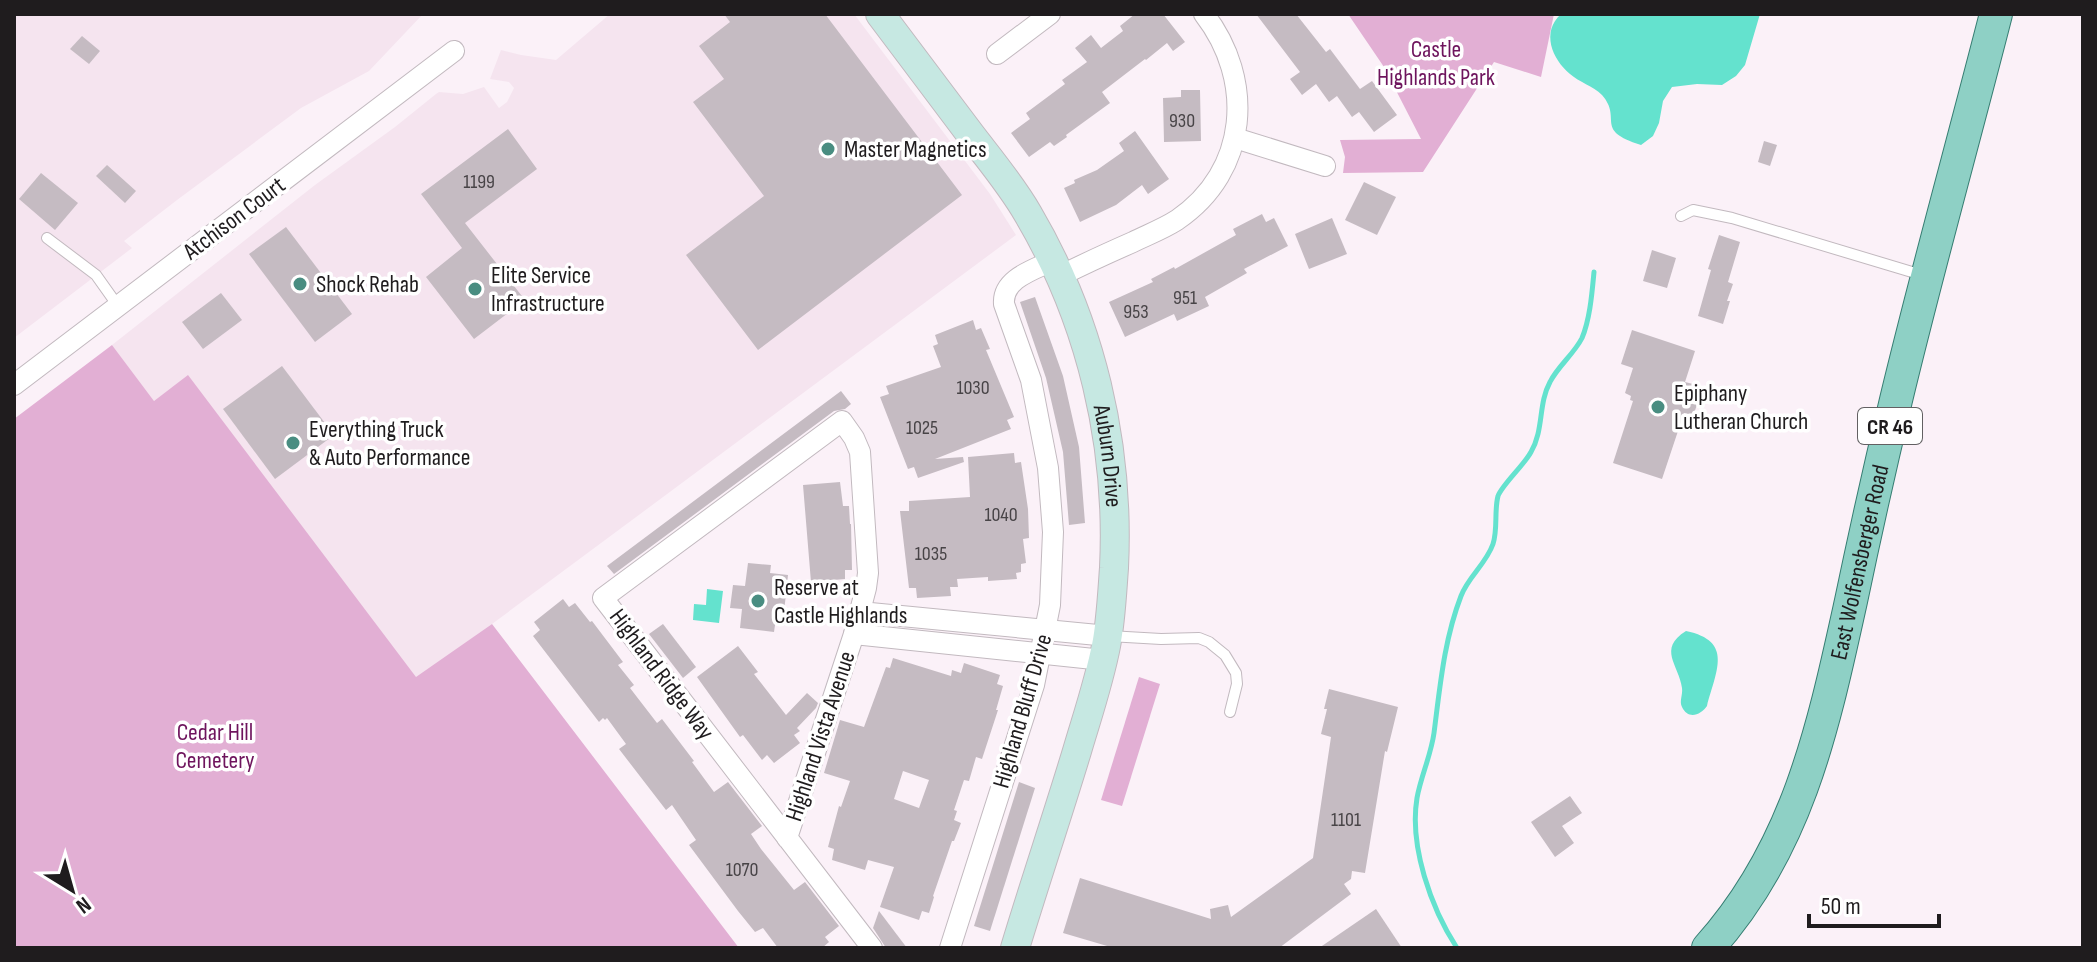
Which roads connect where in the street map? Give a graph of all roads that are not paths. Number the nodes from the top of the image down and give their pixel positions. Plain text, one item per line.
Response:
1 (880, 14) edge
2 (1050, 14) edge
3 (1204, 14) edge
4 (1996, 14) edge
5 (454, 51) dead end
6 (997, 54) dead end
7 (1235, 138) junction
8 (1325, 166) dead end
9 (1681, 216) dead end
10 (47, 238) dead end
11 (1056, 269) junction
12 (1928, 276) junction
13 (118, 306) junction
14 (14, 385) edge
15 (842, 421) joint
16 (860, 612) junction
17 (1046, 629) junction
18 (854, 634) junction
19 (1105, 648) junction
20 (1041, 653) junction
21 (1230, 712) dead end
22 (787, 838) junction
23 (872, 948) edge
24 (950, 948) edge
25 (1015, 948) edge
26 (1708, 948) edge

1 - 11 street, Auburn Drive
2 - 6 street
3 - 7 street
4 - 12 main road, East Wolfensberger Road / CR 46
5 - 13 street, Atchison Court
7 - 8 street
7 - 11 street
9 - 12 lane
10 - 13 lane
11 - 17 street, Highland Bluff Drive
11 - 19 street, Auburn Drive
12 - 26 main road, East Wolfensberger Road / CR 46
13 - 14 street, Atchison Court
15 - 16 street, Highland Vista Avenue
15 - 22 street, Highland Ridge Way
16 - 17 street
16 - 18 street, Highland Vista Avenue
17 - 19 street
17 - 20 street, Highland Bluff Drive
18 - 20 street, Highland Vista Avenue
18 - 22 street, Highland Vista Avenue
19 - 20 street, Highland Vista Avenue
19 - 21 lane
19 - 25 street, Auburn Drive
20 - 24 street, Highland Bluff Drive
22 - 23 street, Highland Ridge Way

